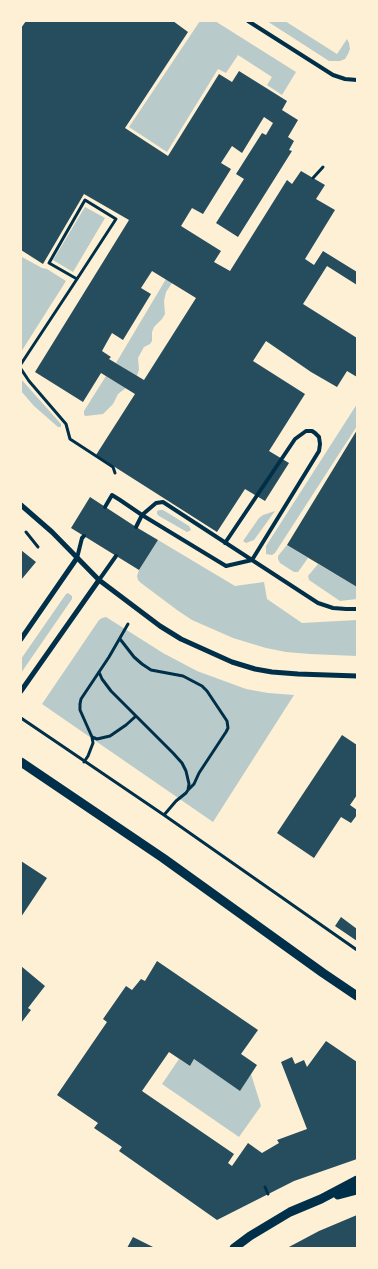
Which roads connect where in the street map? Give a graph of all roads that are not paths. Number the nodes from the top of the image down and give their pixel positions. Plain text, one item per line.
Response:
1 (248, 21) edge
2 (357, 80) edge
3 (21, 505) edge
4 (105, 507) dead end
5 (142, 515) junction
6 (136, 527) dead end
7 (84, 536) dead end
8 (225, 543) junction
9 (116, 556) dead end
10 (77, 558) junction
11 (252, 560) junction
12 (99, 580) junction
13 (357, 609) edge
14 (21, 638) edge
15 (357, 676) edge
16 (21, 692) edge
17 (21, 762) edge
18 (357, 996) edge
19 (357, 1180) edge
20 (357, 1190) edge
21 (321, 1199) junction
22 (234, 1248) edge

1 - 2 lane
3 - 10 street
4 - 5 lane
5 - 6 lane
5 - 8 lane
5 - 11 lane
7 - 10 lane
8 - 11 lane
8 - 11 lane
9 - 12 lane
10 - 12 street
10 - 14 street
11 - 13 lane
12 - 15 street
12 - 16 street
17 - 18 street
19 - 21 street
20 - 21 street
21 - 22 street

